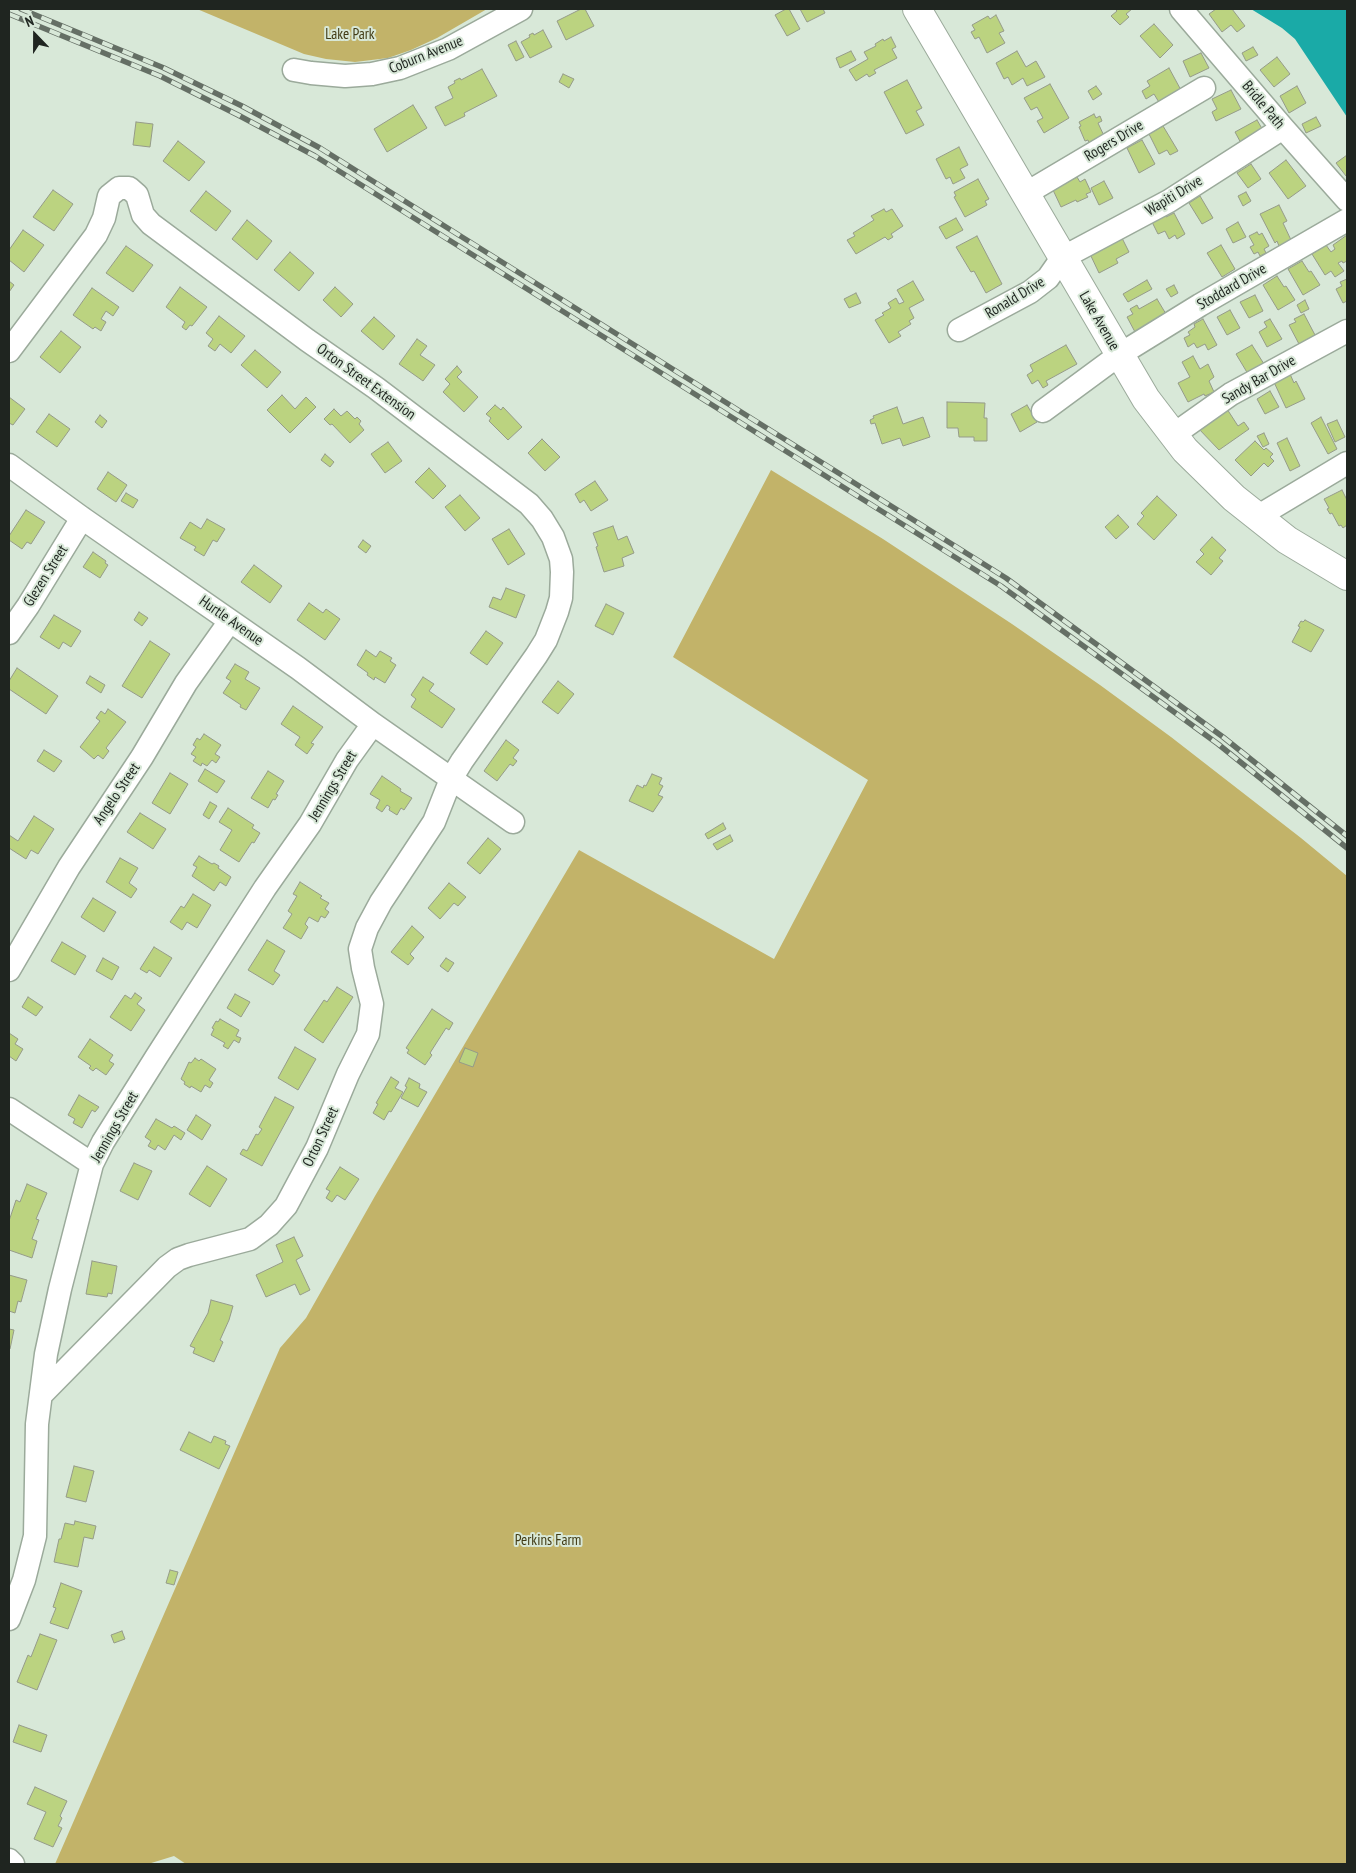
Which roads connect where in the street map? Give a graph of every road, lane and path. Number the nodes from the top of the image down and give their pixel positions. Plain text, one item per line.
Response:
1 (521, 9) edge
2 (917, 9) edge
3 (1181, 9) edge
4 (294, 70) dead end
5 (1204, 88) dead end
6 (1283, 128) junction
7 (1025, 194) junction
8 (1347, 200) edge
9 (1347, 220) edge
10 (1062, 258) junction
11 (960, 330) dead end
12 (1347, 331) edge
13 (9, 351) edge
14 (1119, 356) junction
15 (1043, 411) dead end
16 (1173, 435) junction
17 (1347, 463) edge
18 (9, 465) edge
19 (1257, 517) junction
20 (82, 518) junction
21 (1347, 576) edge
22 (230, 621) junction
23 (9, 634) edge
24 (373, 724) junction
25 (451, 779) junction
26 (513, 822) dead end
27 (9, 970) edge
28 (9, 1109) edge
29 (92, 1164) junction
30 (40, 1395) junction
31 (9, 1619) edge
32 (9, 1860) edge
33 (13, 1864) edge

1 - 4 street, Coburn Avenue
2 - 7 main road, Lake Avenue
3 - 6 street, Bridle Path
5 - 7 street, Rogers Drive
6 - 8 street, Bridle Path
6 - 10 street, Wapiti Drive
7 - 10 main road, Lake Avenue
9 - 14 street, Stoddard Drive
10 - 11 street, Ronald Drive
10 - 14 main road, Lake Avenue
12 - 16 street, Sandy Bar Drive
13 - 25 street, Orton Street Extension
14 - 15 street, Stoddard Drive
14 - 16 main road, Lake Avenue
16 - 19 main road, Lake Avenue
17 - 19 street
18 - 20 street, Hurtle Avenue
19 - 21 main road, Lake Avenue
20 - 22 street, Hurtle Avenue
20 - 23 street, Glezen Street
22 - 24 street, Hurtle Avenue
22 - 27 street, Angelo Street
24 - 25 street, Hurtle Avenue
24 - 29 street, Jennings Street
25 - 26 street, Hurtle Avenue
25 - 30 street, Orton Street
28 - 29 street
29 - 30 street, Jennings Street
30 - 31 street, Jennings Street
32 - 33 street

